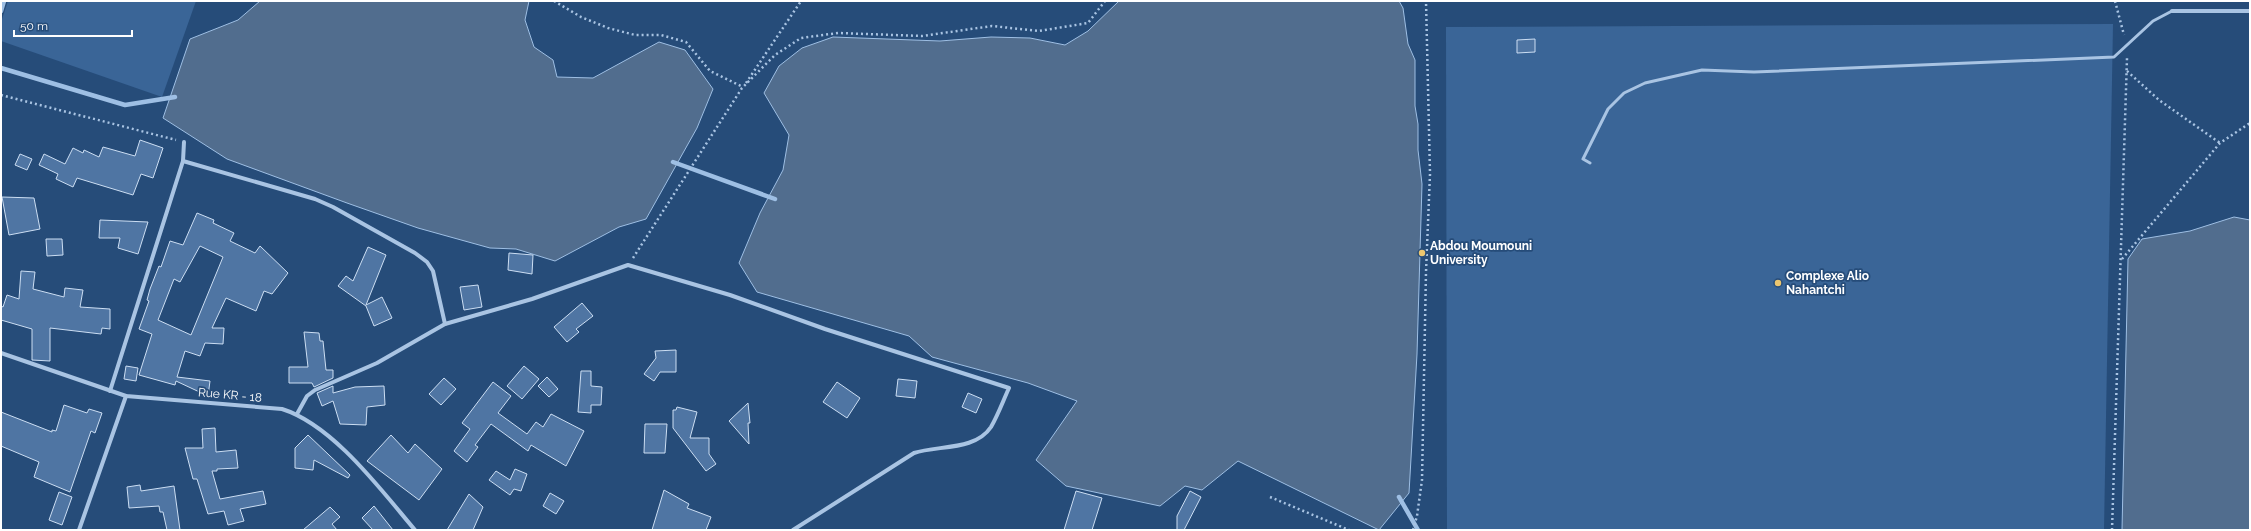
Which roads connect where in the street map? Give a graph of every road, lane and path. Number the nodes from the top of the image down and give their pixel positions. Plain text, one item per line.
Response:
1 (554, 1) edge
2 (801, 1) edge
3 (1105, 1) edge
4 (1426, 1) edge
5 (2115, 1) edge
6 (2172, 10) joint
7 (2250, 11) edge
8 (2127, 46) junction
9 (2127, 70) junction
10 (742, 88) junction
11 (1, 95) edge
12 (2250, 123) edge
13 (184, 142) joint
14 (2220, 143) junction
15 (183, 161) junction
16 (1590, 163) dead end
17 (2121, 259) junction
18 (628, 265) junction
19 (445, 324) junction
20 (1, 353) edge
21 (110, 391) junction
22 (126, 396) junction
23 (297, 414) junction
24 (1270, 497) dead end
25 (79, 530) edge
26 (415, 530) edge
27 (793, 530) edge
28 (1349, 530) edge
29 (1413, 530) edge
30 (2112, 530) edge

1 - 10 path
2 - 10 path
3 - 10 path
4 - 29 path
5 - 8 path
6 - 7 street
6 - 8 lane
8 - 9 path
8 - 16 lane
9 - 14 path
9 - 17 path
10 - 18 path
11 - 13 path
12 - 14 path
13 - 15 street
14 - 17 path
15 - 19 street
15 - 21 street
17 - 30 path
18 - 19 street
18 - 27 street
19 - 23 street
20 - 21 street, Rue KR - 18
21 - 22 street, Rue KR - 18
22 - 23 street, Rue KR - 18
22 - 25 street
23 - 26 street, Rue KR - 18
24 - 28 path

